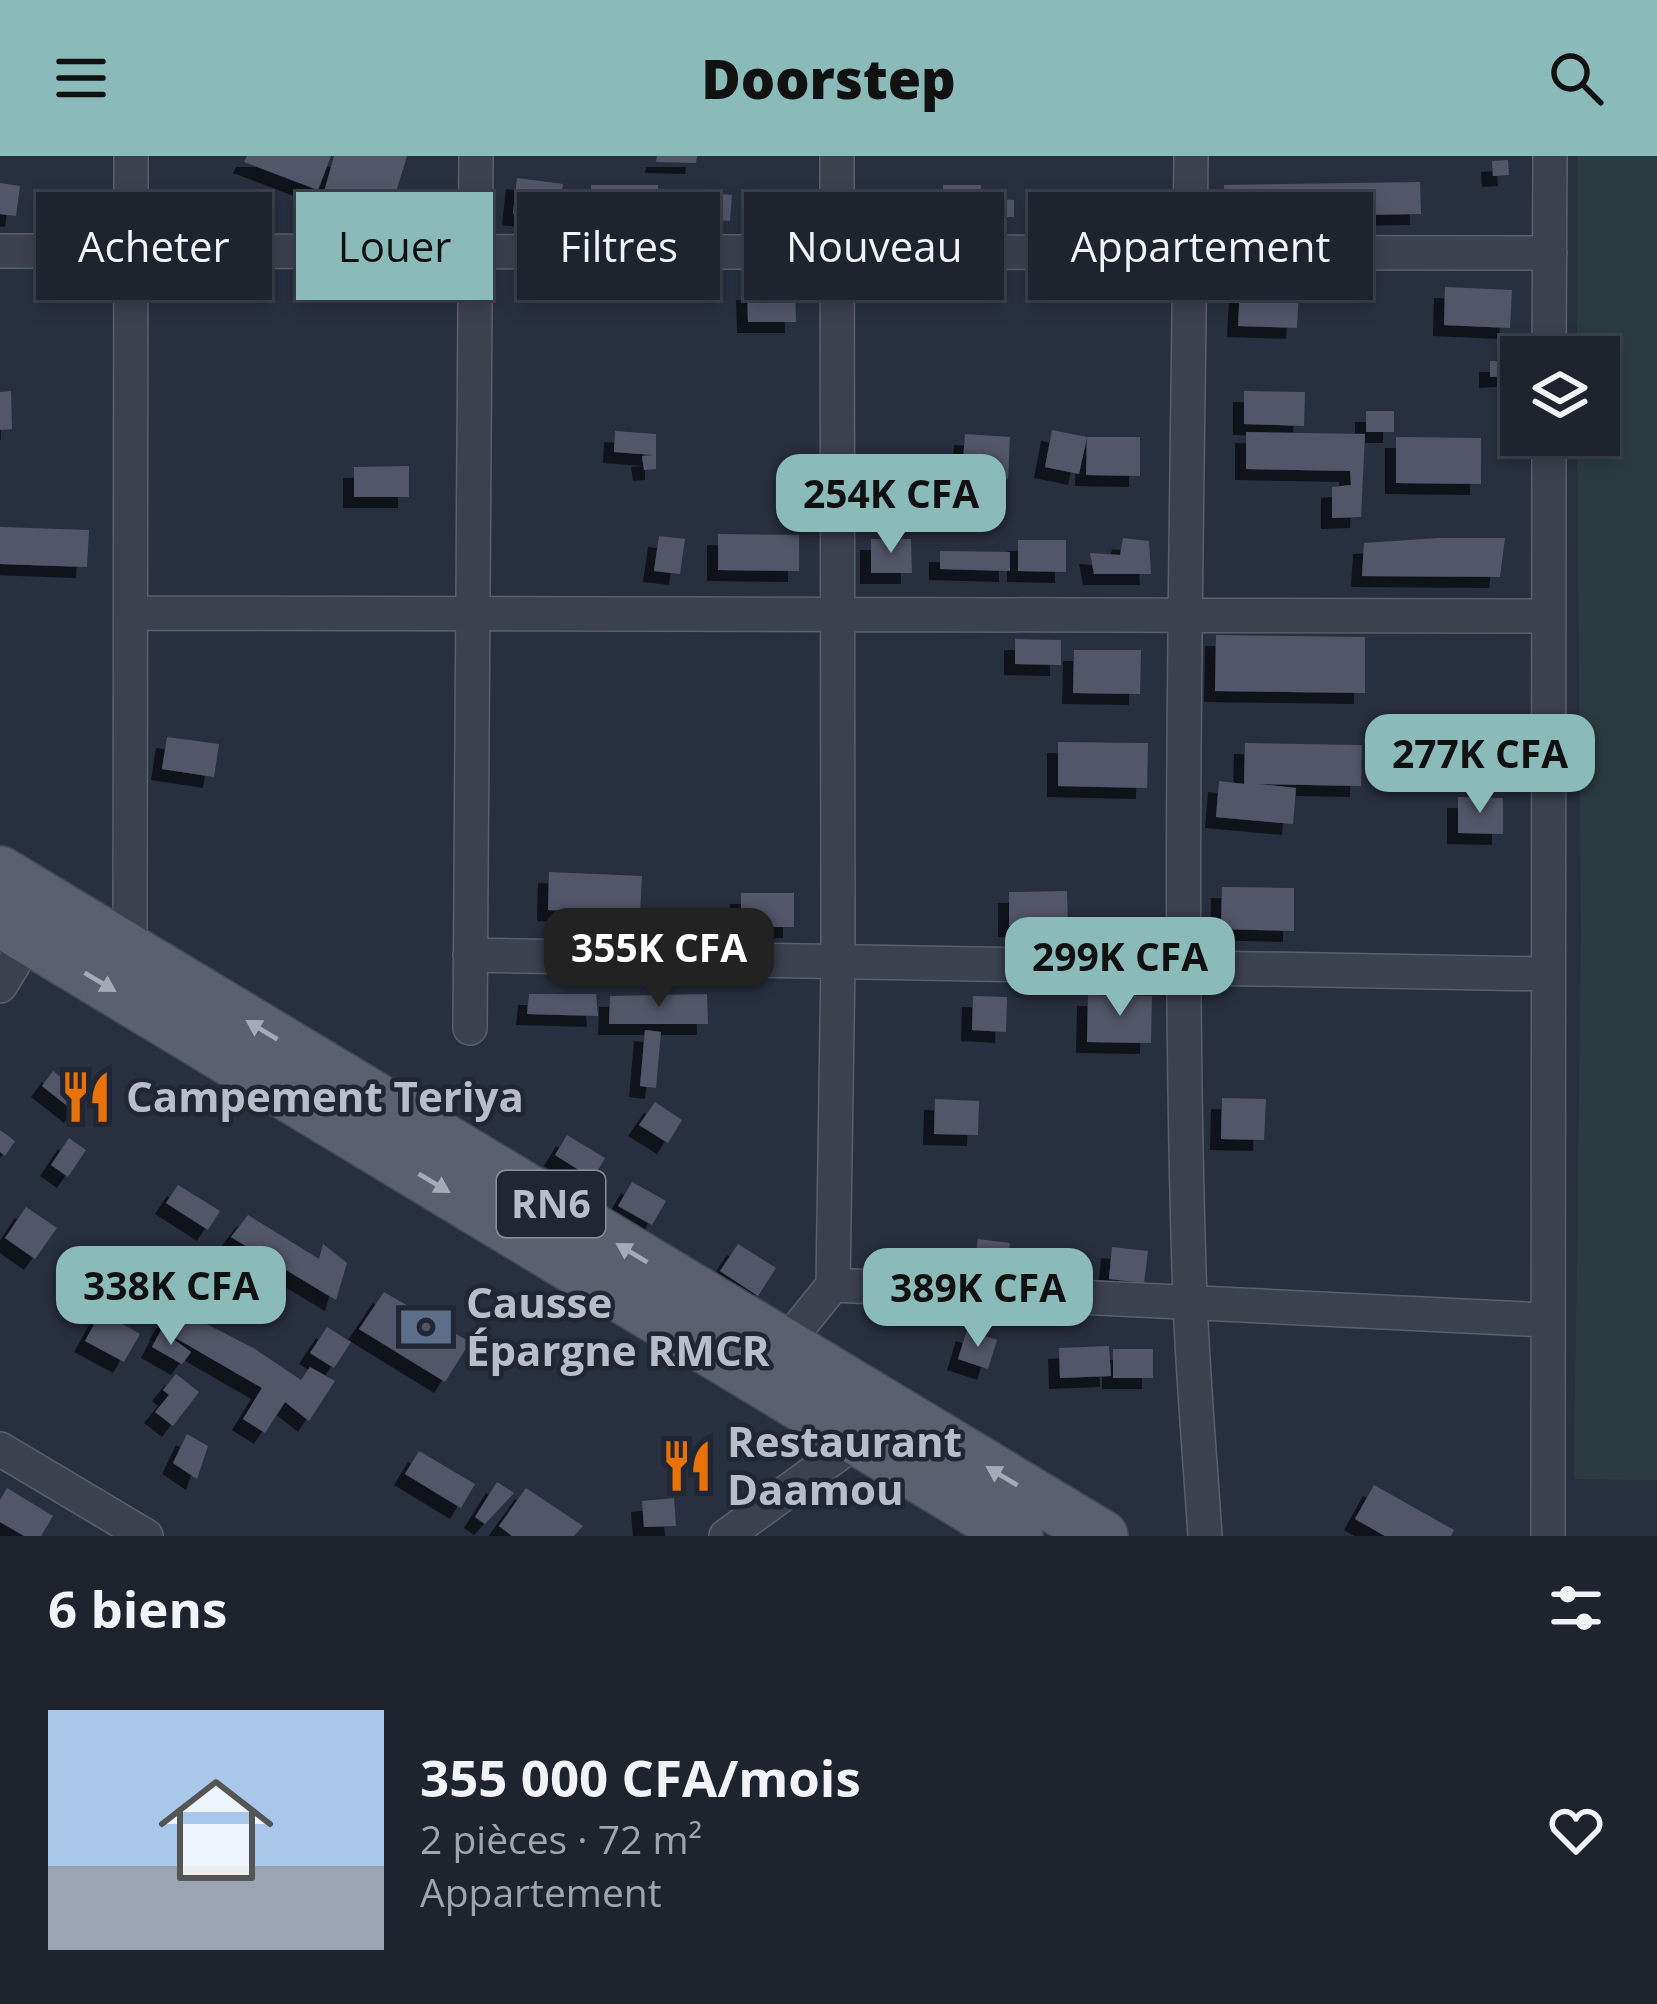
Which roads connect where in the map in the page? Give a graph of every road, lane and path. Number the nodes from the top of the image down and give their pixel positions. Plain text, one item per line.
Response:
1 (131, 156) edge
2 (476, 156) edge
3 (837, 156) edge
4 (1191, 156) edge
5 (1550, 156) edge
6 (131, 192) edge
7 (476, 192) edge
8 (837, 192) edge
9 (1191, 192) edge
10 (0, 251) edge
11 (36, 251) edge
12 (493, 252) edge
13 (744, 252) edge
14 (1373, 253) edge
15 (1550, 253) junction
16 (131, 300) edge
17 (476, 300) edge
18 (837, 300) edge
19 (1189, 300) edge
20 (1550, 336) edge
21 (1549, 456) edge
22 (132, 613) junction
23 (473, 614) junction
24 (837, 614) junction
25 (1184, 615) junction
26 (1548, 616) junction
27 (0, 872) edge
28 (15, 930) edge
29 (130, 950) junction
30 (470, 955) junction
31 (838, 962) junction
32 (1184, 968) junction
33 (1547, 974) junction
34 (0, 986) edge
35 (470, 1028) dead end
36 (833, 1285) junction
37 (1190, 1303) junction
38 (1546, 1320) junction
39 (771, 1362) junction
40 (870, 1422) junction
41 (0, 1449) edge
42 (146, 1536) edge
43 (726, 1536) edge
44 (1017, 1536) edge
45 (1102, 1536) edge
46 (1205, 1536) edge
47 (1548, 1536) edge

1 - 6 street
2 - 7 street
3 - 8 street
4 - 9 street
5 - 15 street
10 - 11 street
12 - 13 street
14 - 15 street
15 - 20 street
16 - 22 street
17 - 23 street
18 - 24 street
19 - 25 street
21 - 26 street
22 - 23 street
22 - 29 street
23 - 24 street
23 - 30 street
24 - 25 street
24 - 31 street
25 - 26 street
25 - 32 street
26 - 33 street
27 - 29 main road, RN6
28 - 34 street
28 -> 39 main road, RN6
39 -> 29 main road, RN6
30 - 31 street
30 - 35 street
31 - 32 street
31 - 36 street
32 - 33 street
32 - 37 street
33 - 38 street
36 - 37 street
36 - 39 street
37 - 38 street
37 - 46 street
38 - 47 street
39 - 40 main road, RN6
40 - 43 street
40 - 44 main road, RN6
45 -> 40 main road, RN6
41 - 42 street

